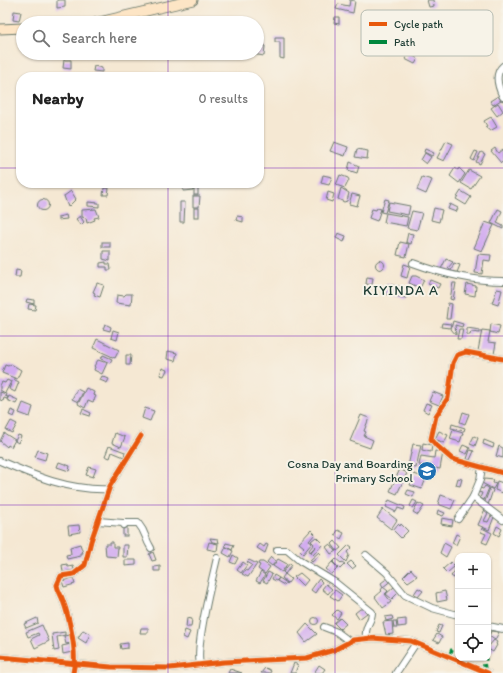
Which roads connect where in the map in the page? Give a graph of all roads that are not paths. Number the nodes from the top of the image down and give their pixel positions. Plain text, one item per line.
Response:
1 (193, 0) edge
2 (125, 16) edge
3 (16, 28) edge
4 (0, 29) edge
5 (503, 66) edge
6 (503, 97) edge
7 (413, 263) dead end
8 (503, 281) edge
9 (503, 359) edge
10 (141, 436) dead end
11 (0, 462) edge
12 (482, 467) junction
13 (503, 473) edge
14 (109, 489) junction
15 (473, 497) junction
16 (458, 519) dead end
17 (503, 520) edge
18 (98, 521) junction
19 (150, 548) dead end
20 (277, 550) dead end
21 (366, 555) dead end
22 (217, 558) dead end
23 (455, 613) edge
24 (491, 627) edge
25 (324, 628) dead end
26 (503, 629) edge
27 (366, 638) junction
28 (349, 641) junction
29 (416, 643) junction
30 (0, 657) edge
31 (75, 664) junction
32 (200, 664) junction
33 (73, 673) edge
34 (396, 673) edge
35 (488, 673) edge

1 - 2 street
3 - 4 street
5 - 6 street
7 - 8 street
9 - 12 street
10 - 14 street
11 - 14 street
12 - 13 street
12 - 15 street
14 - 18 street
15 - 16 street
15 - 17 street
18 - 19 street
18 - 31 street
20 - 27 street
21 - 23 street
22 - 32 street
24 - 26 street
25 - 28 street
27 - 28 street
27 - 29 street
28 - 32 street
29 - 34 street
29 - 35 street
30 - 31 street
31 - 32 street
31 - 33 street

